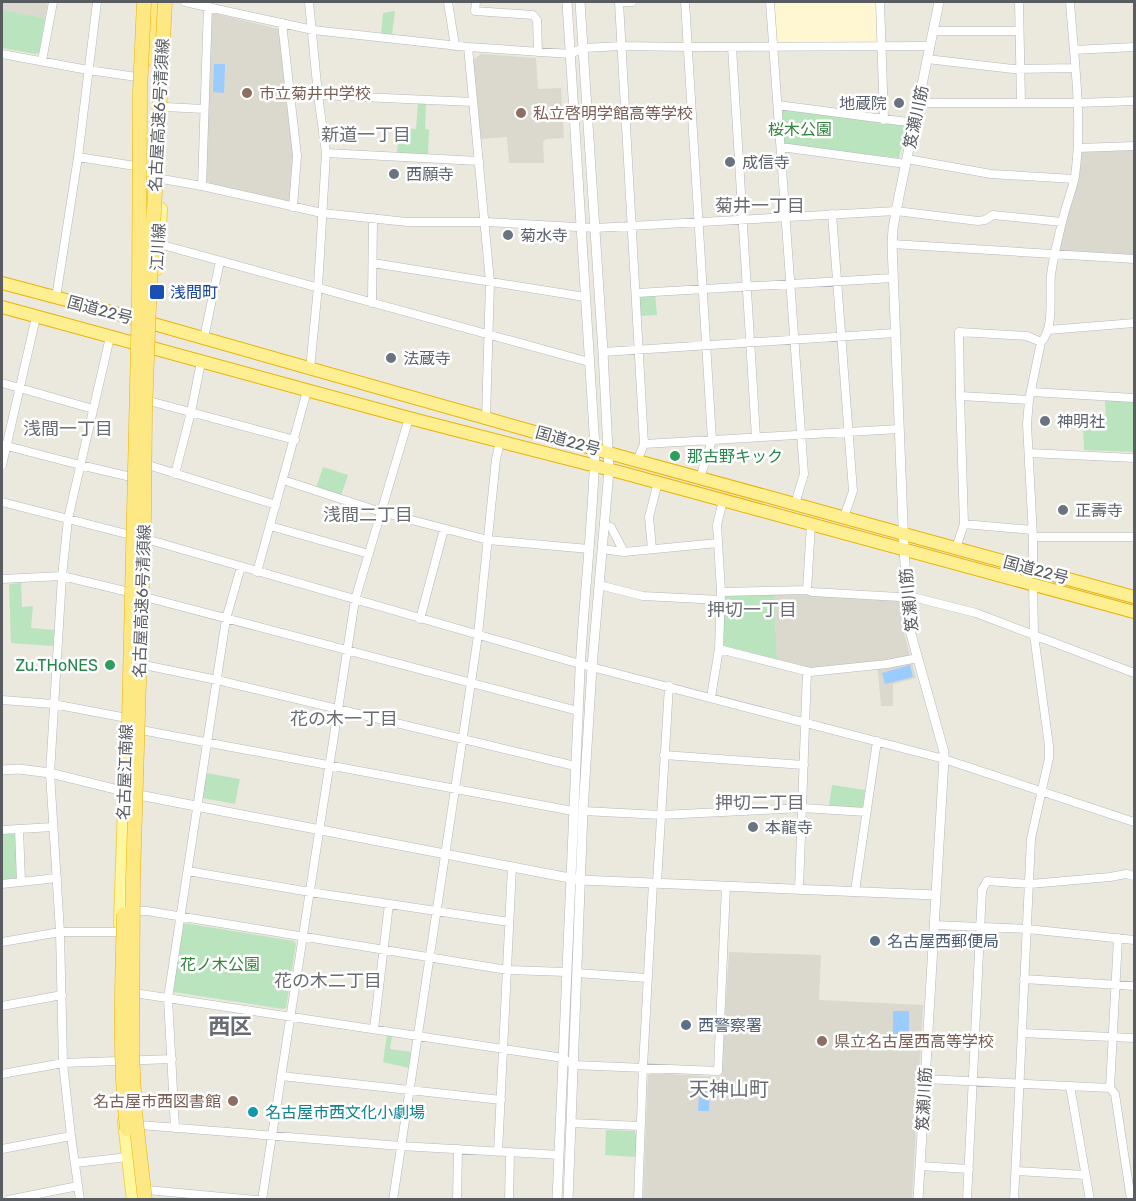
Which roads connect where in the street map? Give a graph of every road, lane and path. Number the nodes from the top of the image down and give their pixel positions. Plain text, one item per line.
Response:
1 (53, 2) edge
2 (97, 2) edge
3 (142, 2) edge
4 (152, 2) edge
5 (159, 2) edge
6 (167, 2) edge
7 (185, 2) edge
8 (309, 2) edge
9 (448, 2) edge
10 (476, 2) edge
11 (567, 2) edge
12 (580, 2) edge
13 (619, 2) edge
14 (632, 2) edge
15 (685, 2) edge
16 (770, 2) edge
17 (880, 2) edge
18 (939, 2) edge
19 (1019, 2) edge
20 (1070, 2) edge
21 (208, 6) junction
22 (282, 23) junction
23 (312, 30) junction
24 (933, 31) junction
25 (1019, 31) junction
26 (455, 46) junction
27 (622, 46) junction
28 (930, 46) junction
29 (468, 47) junction
30 (774, 47) junction
31 (882, 47) junction
32 (1134, 47) edge
33 (583, 48) junction
34 (688, 48) junction
35 (732, 48) junction
36 (1074, 50) junction
37 (538, 52) junction
38 (2, 54) edge
39 (570, 54) junction
40 (927, 59) junction
41 (42, 61) junction
42 (1075, 68) junction
43 (1019, 69) junction
44 (88, 70) junction
45 (137, 77) junction
46 (318, 95) junction
47 (290, 96) junction
48 (1134, 101) edge
49 (473, 102) junction
50 (919, 103) junction
51 (1021, 103) junction
52 (1077, 103) junction
53 (778, 105) junction
54 (165, 107) junction
55 (204, 109) junction
56 (884, 120) junction
57 (915, 123) junction
58 (1134, 146) edge
59 (781, 147) junction
60 (1078, 148) junction
61 (326, 153) junction
62 (78, 157) junction
63 (479, 161) junction
64 (907, 161) junction
65 (135, 166) junction
66 (162, 179) junction
67 (1074, 179) junction
68 (202, 186) junction
69 (294, 207) junction
70 (896, 211) junction
71 (321, 213) junction
72 (832, 214) junction
73 (786, 217) junction
74 (373, 219) junction
75 (743, 220) junction
76 (485, 222) junction
77 (699, 222) junction
78 (1062, 222) junction
79 (633, 226) junction
80 (581, 228) junction
81 (595, 228) junction
82 (159, 244) junction
83 (892, 244) junction
84 (1054, 254) junction
85 (1134, 259) edge
86 (219, 261) junction
87 (373, 264) junction
88 (893, 278) junction
89 (837, 281) junction
90 (490, 282) junction
91 (2, 283) edge
92 (790, 284) junction
93 (747, 286) junction
94 (318, 287) junction
95 (703, 289) junction
96 (637, 293) junction
97 (585, 297) junction
98 (56, 298) junction
99 (372, 303) junction
100 (144, 304) junction
101 (2, 307) edge
102 (36, 317) junction
103 (134, 319) junction
104 (1134, 323) edge
105 (153, 325) junction
106 (1048, 330) junction
107 (895, 333) junction
108 (489, 335) junction
109 (110, 337) junction
110 (842, 337) junction
111 (204, 338) junction
112 (794, 340) junction
113 (750, 342) junction
114 (1041, 342) junction
115 (134, 343) junction
116 (706, 345) junction
117 (152, 348) junction
118 (640, 349) junction
119 (603, 352) junction
120 (201, 362) junction
121 (589, 362) junction
122 (310, 369) junction
123 (2, 384) edge
124 (19, 388) junction
125 (308, 391) junction
126 (960, 396) junction
127 (1030, 396) junction
128 (1134, 398) edge
129 (149, 401) junction
130 (93, 409) junction
131 (191, 412) junction
132 (409, 418) junction
133 (486, 418) junction
134 (899, 429) junction
135 (849, 432) junction
136 (801, 435) junction
137 (756, 437) junction
138 (295, 440) junction
139 (712, 440) junction
140 (500, 442) junction
141 (644, 444) junction
142 (4, 445) edge
143 (595, 448) junction
144 (609, 453) junction
145 (1029, 453) junction
146 (1134, 458) edge
147 (637, 461) junction
148 (2, 465) edge
149 (80, 465) junction
150 (148, 465) junction
151 (594, 466) junction
152 (609, 470) junction
153 (175, 474) junction
154 (131, 477) junction
155 (700, 478) junction
156 (283, 480) junction
157 (658, 482) junction
158 (723, 500) junction
159 (2, 502) edge
160 (795, 504) junction
161 (276, 505) junction
162 (381, 512) junction
163 (844, 517) junction
164 (68, 519) junction
165 (811, 524) junction
166 (964, 524) junction
167 (604, 525) junction
168 (270, 526) junction
169 (444, 529) junction
170 (904, 534) junction
171 (1033, 534) junction
172 (130, 536) junction
173 (1134, 537) edge
174 (146, 540) junction
175 (488, 540) junction
176 (718, 543) junction
177 (956, 548) junction
178 (589, 549) junction
179 (602, 549) junction
180 (652, 549) junction
181 (904, 549) junction
182 (624, 552) junction
183 (369, 554) junction
184 (241, 567) junction
185 (1033, 569) junction
186 (257, 572) junction
187 (62, 576) junction
188 (2, 579) edge
189 (1033, 584) junction
190 (599, 585) junction
191 (807, 590) junction
192 (129, 592) junction
193 (721, 596) junction
194 (145, 597) junction
195 (1134, 597) edge
196 (908, 598) junction
197 (355, 600) junction
198 (1134, 612) edge
199 (226, 619) junction
200 (420, 619) junction
201 (478, 635) junction
202 (1034, 635) junction
203 (720, 649) junction
204 (348, 651) junction
205 (918, 658) junction
206 (580, 664) junction
207 (144, 665) junction
208 (592, 667) junction
209 (807, 671) junction
210 (1134, 673) edge
211 (217, 680) junction
212 (471, 683) junction
213 (669, 687) junction
214 (711, 698) junction
215 (2, 699) edge
216 (53, 704) junction
217 (339, 709) junction
218 (578, 711) junction
219 (127, 718) junction
220 (806, 722) junction
221 (141, 730) junction
222 (462, 739) junction
223 (877, 741) junction
224 (207, 743) junction
225 (664, 755) junction
226 (944, 759) junction
227 (804, 765) junction
228 (330, 766) junction
229 (575, 766) junction
230 (2, 770) edge
231 (50, 772) junction
232 (455, 789) junction
233 (125, 791) junction
234 (1041, 792) junction
235 (140, 795) junction
236 (197, 806) junction
237 (802, 808) junction
238 (578, 811) junction
239 (866, 812) junction
240 (661, 815) junction
241 (1134, 822) edge
242 (53, 827) junction
243 (19, 829) junction
244 (2, 830) edge
245 (319, 830) junction
246 (445, 854) junction
247 (512, 867) junction
248 (188, 871) junction
249 (1134, 876) edge
250 (57, 878) junction
251 (570, 878) junction
252 (580, 880) junction
253 (21, 882) junction
254 (655, 883) junction
255 (2, 884) edge
256 (1030, 884) junction
257 (726, 886) junction
258 (799, 889) junction
259 (855, 891) junction
260 (310, 892) junction
261 (936, 895) junction
262 (390, 904) junction
263 (136, 911) junction
264 (436, 911) junction
265 (181, 917) junction
266 (509, 922) junction
267 (934, 925) junction
268 (981, 927) junction
269 (1027, 929) junction
270 (60, 932) junction
271 (120, 932) junction
272 (303, 937) junction
273 (1118, 938) junction
274 (1134, 940) edge
275 (2, 942) edge
276 (384, 950) junction
277 (429, 957) junction
278 (507, 970) junction
279 (566, 972) junction
280 (577, 973) junction
281 (647, 978) junction
282 (1024, 980) junction
283 (1116, 985) junction
284 (1134, 986) edge
285 (134, 993) junction
286 (62, 995) junction
287 (168, 998) junction
288 (2, 1006) edge
289 (290, 1017) junction
290 (374, 1029) junction
291 (1022, 1033) junction
292 (417, 1036) junction
293 (1113, 1037) junction
294 (1134, 1038) edge
295 (503, 1049) junction
296 (563, 1058) junction
297 (172, 1059) junction
298 (120, 1060) junction
299 (134, 1060) junction
300 (63, 1063) junction
301 (573, 1065) junction
302 (643, 1067) junction
303 (2, 1074) edge
304 (281, 1076) junction
305 (925, 1079) junction
306 (973, 1082) junction
307 (1019, 1084) junction
308 (1070, 1086) junction
309 (1110, 1088) junction
310 (409, 1090) junction
311 (501, 1100) junction
312 (571, 1123) junction
313 (140, 1125) junction
314 (640, 1126) junction
315 (175, 1128) junction
316 (70, 1136) junction
317 (272, 1136) junction
318 (401, 1146) junction
319 (2, 1149) edge
320 (458, 1149) junction
321 (498, 1152) junction
322 (510, 1152) junction
323 (559, 1155) junction
324 (128, 1157) junction
325 (75, 1163) junction
326 (920, 1166) junction
327 (969, 1169) junction
328 (1016, 1172) junction
329 (1085, 1175) junction
330 (78, 1186) junction
331 (146, 1196) edge
332 (8, 1200) edge
333 (80, 1200) edge
334 (134, 1200) edge
335 (257, 1200) edge
336 (262, 1200) edge
337 (393, 1200) edge
338 (457, 1200) edge
339 (509, 1200) edge
340 (557, 1200) edge
341 (568, 1200) edge
342 (638, 1200) edge
343 (918, 1200) edge
344 (967, 1200) edge
345 (1014, 1200) edge
346 (1089, 1200) edge
347 (1131, 1200) edge

1 - 41 street
2 - 44 street
3 - 45 main road, 江川線
3 - 100 highway, 名古屋高速6号清須線, bridge
4 - 100 highway, bridge
5 - 100 highway, bridge
6 - 54 main road, 江川線
6 - 100 highway, 名古屋高速6号清須線, bridge
7 - 21 street
8 - 23 street
9 - 26 street
10 - 37 street
11 - 39 street
12 - 33 street
13 - 14 street
13 - 27 street
15 - 34 street
16 - 30 street
17 - 31 street
18 - 24 street, 笈瀬川筋
19 - 25 street
20 - 36 street
21 - 22 street
21 - 55 street
22 - 23 street
22 - 47 street
23 - 26 street
23 - 46 street
24 - 25 street
24 - 28 street, 笈瀬川筋
25 - 43 street
26 - 29 street
27 - 33 street
27 - 34 street
27 - 79 street
28 - 31 street
28 - 40 street, 笈瀬川筋
29 - 37 street
29 - 49 street
30 - 31 street
30 - 35 street
30 - 53 street
31 - 56 street
32 - 36 street
33 - 39 street
33 - 81 street
34 - 35 street
34 - 77 street
35 - 75 street
36 - 42 street
37 - 39 street
38 - 41 street
39 - 80 street
40 - 43 street
40 - 50 street, 笈瀬川筋
41 - 44 street
42 - 43 street
42 - 52 street
43 - 51 street
44 - 45 street
44 - 62 street
45 - 65 main road, 江川線
46 - 47 street
46 - 49 street
46 - 61 street
47 - 69 street
48 - 52 street
49 - 63 street
50 - 51 street
50 - 57 street, 笈瀬川筋
51 - 52 street
52 - 60 street
53 - 56 street
53 - 59 street
54 - 55 street
54 - 66 main road, 江川線
55 - 68 street
56 - 57 street
57 - 64 street, 笈瀬川筋
58 - 60 street
59 - 64 street
59 - 73 street
60 - 67 street
61 - 63 street
61 - 71 street
62 - 65 street
62 - 98 street
63 - 76 street
64 - 67 street
64 - 70 street, 笈瀬川筋
65 - 66 street
65 - 103 main road, 江川線
66 - 68 street
66 - 82 main road, 江川線
67 - 78 street
68 - 69 street
69 - 71 street
70 - 72 street
70 - 78 street
70 - 83 street, 笈瀬川筋
71 - 74 street
71 - 94 street
72 - 73 street
72 - 89 street
73 - 75 street
73 - 92 street
74 - 76 street
74 - 87 street
75 - 77 street
75 - 93 street
76 - 80 street
76 - 90 street
77 - 79 street
77 - 95 street
78 - 84 street
79 - 81 street
79 - 96 street
80 - 81 street
80 - 97 street
81 - 119 street
82 - 86 street
82 - 105 main road, 江川線
83 - 84 street
83 - 88 street, 笈瀬川筋
84 - 85 street
84 - 106 street
86 - 94 street
86 - 111 street
87 - 90 street
87 - 99 street
88 - 89 street
88 - 107 street, 笈瀬川筋
89 - 92 street
89 - 110 street
90 - 97 street
90 - 108 street
91 - 98 highway, 国道22号
92 - 93 street
92 - 112 street
93 - 95 street
93 - 113 street
94 - 99 street
94 - 122 street
95 - 96 street
95 - 116 street
96 - 118 street
97 - 121 street
98 - 103 highway, 国道22号
99 - 108 street
100 - 331 highway, 名古屋高速6号清須線, bridge
100 - 334 highway, 名古屋高速6号清須線, bridge
101 - 102 highway, 国道22号
102 - 109 highway, 国道22号
102 - 124 street
103 - 105 highway, 国道22号
103 - 115 main road, 江川線
104 - 106 street
105 - 111 highway, 国道22号
105 - 117 main road, 江川線
106 - 114 street
107 - 110 street
107 - 134 street, 笈瀬川筋
108 - 121 street
108 - 133 street
109 - 115 highway, 国道22号
109 - 130 street
110 - 112 street
110 - 135 street
111 - 122 highway, 国道22号
112 - 113 street
112 - 136 street
113 - 116 street
113 - 137 street
114 - 126 street
114 - 127 street
115 - 117 highway, 国道22号
115 - 154 main road, 名古屋江南線
116 - 118 street
116 - 139 street
117 - 120 highway, 国道22号
117 - 129 main road, 名古屋江南線
118 - 119 street
118 - 141 street
119 - 144 street
120 - 125 highway, 国道22号
120 - 131 street
121 - 143 street
122 - 133 highway, 国道22号
123 - 124 street
124 - 130 street
124 - 142 street
125 - 132 highway, 国道22号
125 - 138 street
126 - 127 street
126 - 166 street
127 - 128 street
127 - 145 street
129 - 131 street
129 - 150 main road, 名古屋江南線
130 - 149 street
131 - 138 street
131 - 153 street
132 - 140 highway, 国道22号
132 - 162 street
133 - 143 highway, 国道22号
134 - 135 street
134 - 170 street, 笈瀬川筋
135 - 136 street
135 - 163 street
136 - 137 street
136 - 160 street
137 - 139 street
138 - 156 street
139 - 141 street
139 - 155 street
140 - 151 highway, 国道22号
140 - 175 street
141 - 147 street
142 - 148 street
142 - 149 street
143 - 144 highway, 国道22号
143 - 151 street
144 - 147 highway, 国道22号
144 - 152 street
145 - 146 street
145 - 171 street
147 - 155 highway, 国道22号
149 - 154 street
149 - 164 street
150 - 153 street
150 - 174 main road, 名古屋江南線
151 - 152 highway, 国道22号
151 - 178 street
152 - 157 highway, 国道22号
152 - 167 street
153 - 161 street
154 - 172 main road, 名古屋江南線
155 - 160 highway, 国道22号
156 - 161 street
156 - 162 street
157 - 158 highway, 国道22号
157 - 180 street
158 - 165 highway, 国道22号
158 - 176 street
159 - 164 street
160 - 163 highway, 国道22号
161 - 168 street
162 - 169 street
162 - 183 street
163 - 170 highway, 国道22号
164 - 172 street
164 - 187 street
165 - 181 highway, 国道22号
165 - 191 street
166 - 171 street
166 - 177 street
167 - 179 street
167 - 182 street
168 - 183 street
168 - 186 street
169 - 175 street
169 - 200 street
170 - 177 highway, 国道22号
170 - 181 street, 笈瀬川筋
171 - 173 street
171 - 185 street
172 - 174 street
172 - 192 main road, 名古屋江南線
174 - 184 street
174 - 194 main road, 名古屋江南線
175 - 178 street
175 - 201 street
176 - 180 street
176 - 193 street
177 - 185 highway, 国道22号
178 - 206 street
179 - 182 street
179 - 190 street
180 - 182 street
181 - 189 highway, 国道22号
181 - 196 street, 笈瀬川筋
183 - 197 street
184 - 186 street
184 - 199 street
185 - 195 highway, 国道22号
186 - 197 street
187 - 188 street
187 - 192 street
187 - 216 street
189 - 198 highway, 国道22号
189 - 202 street
190 - 193 street
190 - 208 street
191 - 193 street
191 - 196 street
192 - 219 main road, 名古屋江南線
193 - 203 street
194 - 199 street
194 - 207 main road, 名古屋江南線
196 - 202 street
196 - 205 street, 笈瀬川筋
197 - 200 street
197 - 204 street
199 - 204 street
199 - 211 street
200 - 201 street
201 - 206 street
201 - 212 street
202 - 210 street
202 - 234 street
203 - 209 street
203 - 214 street
204 - 212 street
204 - 217 street
205 - 209 street
205 - 226 street, 笈瀬川筋
206 - 208 street
206 - 218 street
207 - 211 street
207 - 221 main road, 名古屋江南線
208 - 213 street
208 - 238 street
209 - 220 street
211 - 217 street
211 - 224 street
212 - 218 street
212 - 222 street
213 - 214 street
213 - 225 street
214 - 220 street
215 - 216 street
216 - 219 street
216 - 231 street
217 - 222 street
217 - 228 street
218 - 229 street
219 - 233 main road, 名古屋江南線
220 - 223 street
220 - 227 street
221 - 224 street
221 - 235 main road, 名古屋江南線
222 - 229 street
222 - 232 street
223 - 226 street
223 - 239 street
224 - 228 street
224 - 236 street
225 - 227 street
225 - 240 street
226 - 234 street
226 - 261 street, 笈瀬川筋
227 - 237 street
228 - 232 street
228 - 245 street
229 - 238 street
230 - 231 street
231 - 233 street
231 - 242 street
232 - 238 street
232 - 246 street
233 - 235 street
233 - 271 main road, 名古屋江南線
234 - 241 street
234 - 256 street
235 - 236 street
235 - 263 main road, 名古屋江南線
236 - 245 street
236 - 248 street
237 - 239 street
237 - 240 street
237 - 258 street
238 - 240 street
238 - 251 street
238 - 252 street
239 - 259 street
240 - 254 street
242 - 243 street
242 - 250 street
243 - 244 street
243 - 253 street
245 - 246 street
245 - 260 street
246 - 247 street
246 - 264 street
247 - 251 street
247 - 266 street
248 - 260 street
248 - 265 street
249 - 256 street
250 - 253 street
250 - 270 street
251 - 252 street
251 - 279 street
252 - 254 street
252 - 280 street
253 - 255 street
254 - 257 street
254 - 281 street
256 - 268 street
256 - 269 street
257 - 258 street
257 - 302 street
258 - 259 street
259 - 261 street
260 - 262 street
260 - 272 street
261 - 267 street, 笈瀬川筋
262 - 264 street
262 - 276 street
263 - 265 street
263 - 285 main road, 名古屋江南線
264 - 266 street
264 - 277 street
265 - 272 street
265 - 287 street
266 - 278 street
267 - 268 street
267 - 305 street, 笈瀬川筋
268 - 269 street
268 - 306 street
269 - 273 street
269 - 282 street
270 - 271 street
270 - 275 street
270 - 286 street
271 - 298 main road, 名古屋江南線
272 - 276 street
272 - 289 street
273 - 274 street
273 - 283 street
276 - 277 street
276 - 290 street
277 - 278 street
277 - 292 street
278 - 279 street
278 - 295 street
279 - 296 street
280 - 281 street
280 - 301 street
281 - 302 street
282 - 283 street
282 - 291 street
283 - 284 street
283 - 293 street
285 - 287 street
285 - 299 main road, 名古屋江南線
286 - 288 street
286 - 300 street
287 - 289 street
287 - 297 street
289 - 290 street
289 - 304 street
290 - 292 street
291 - 293 street
291 - 307 street
292 - 295 street
292 - 310 street
293 - 294 street
293 - 309 street
295 - 296 street
295 - 311 street
296 - 301 street
296 - 323 street
297 - 299 street
297 - 315 street
298 - 299 street
298 - 300 street
298 - 324 main road, 名古屋江南線
299 - 313 main road, 名古屋江南線
300 - 303 street
300 - 316 street
301 - 302 street
301 - 312 street
302 - 314 street
304 - 310 street
304 - 317 street
305 - 306 street
305 - 326 street, 笈瀬川筋
306 - 307 street
306 - 327 street
307 - 308 street
307 - 328 street
308 - 309 street
308 - 329 street
309 - 347 street
310 - 311 street
310 - 318 street
311 - 321 street
312 - 314 street
312 - 341 street
313 - 315 street
313 - 331 main road, 名古屋江南線
314 - 342 street
315 - 317 street
316 - 319 street
316 - 325 street
317 - 318 street
317 - 336 street
318 - 320 street
318 - 337 street
320 - 321 street
320 - 338 street
321 - 322 street
322 - 323 street
322 - 339 street
323 - 340 street
324 - 325 street
324 - 334 main road, 名古屋江南線
325 - 330 street
326 - 327 street
326 - 343 street, 笈瀬川筋
327 - 344 street
328 - 329 street
328 - 345 street
329 - 346 street
330 - 332 street
330 - 333 street
331 - 335 street

